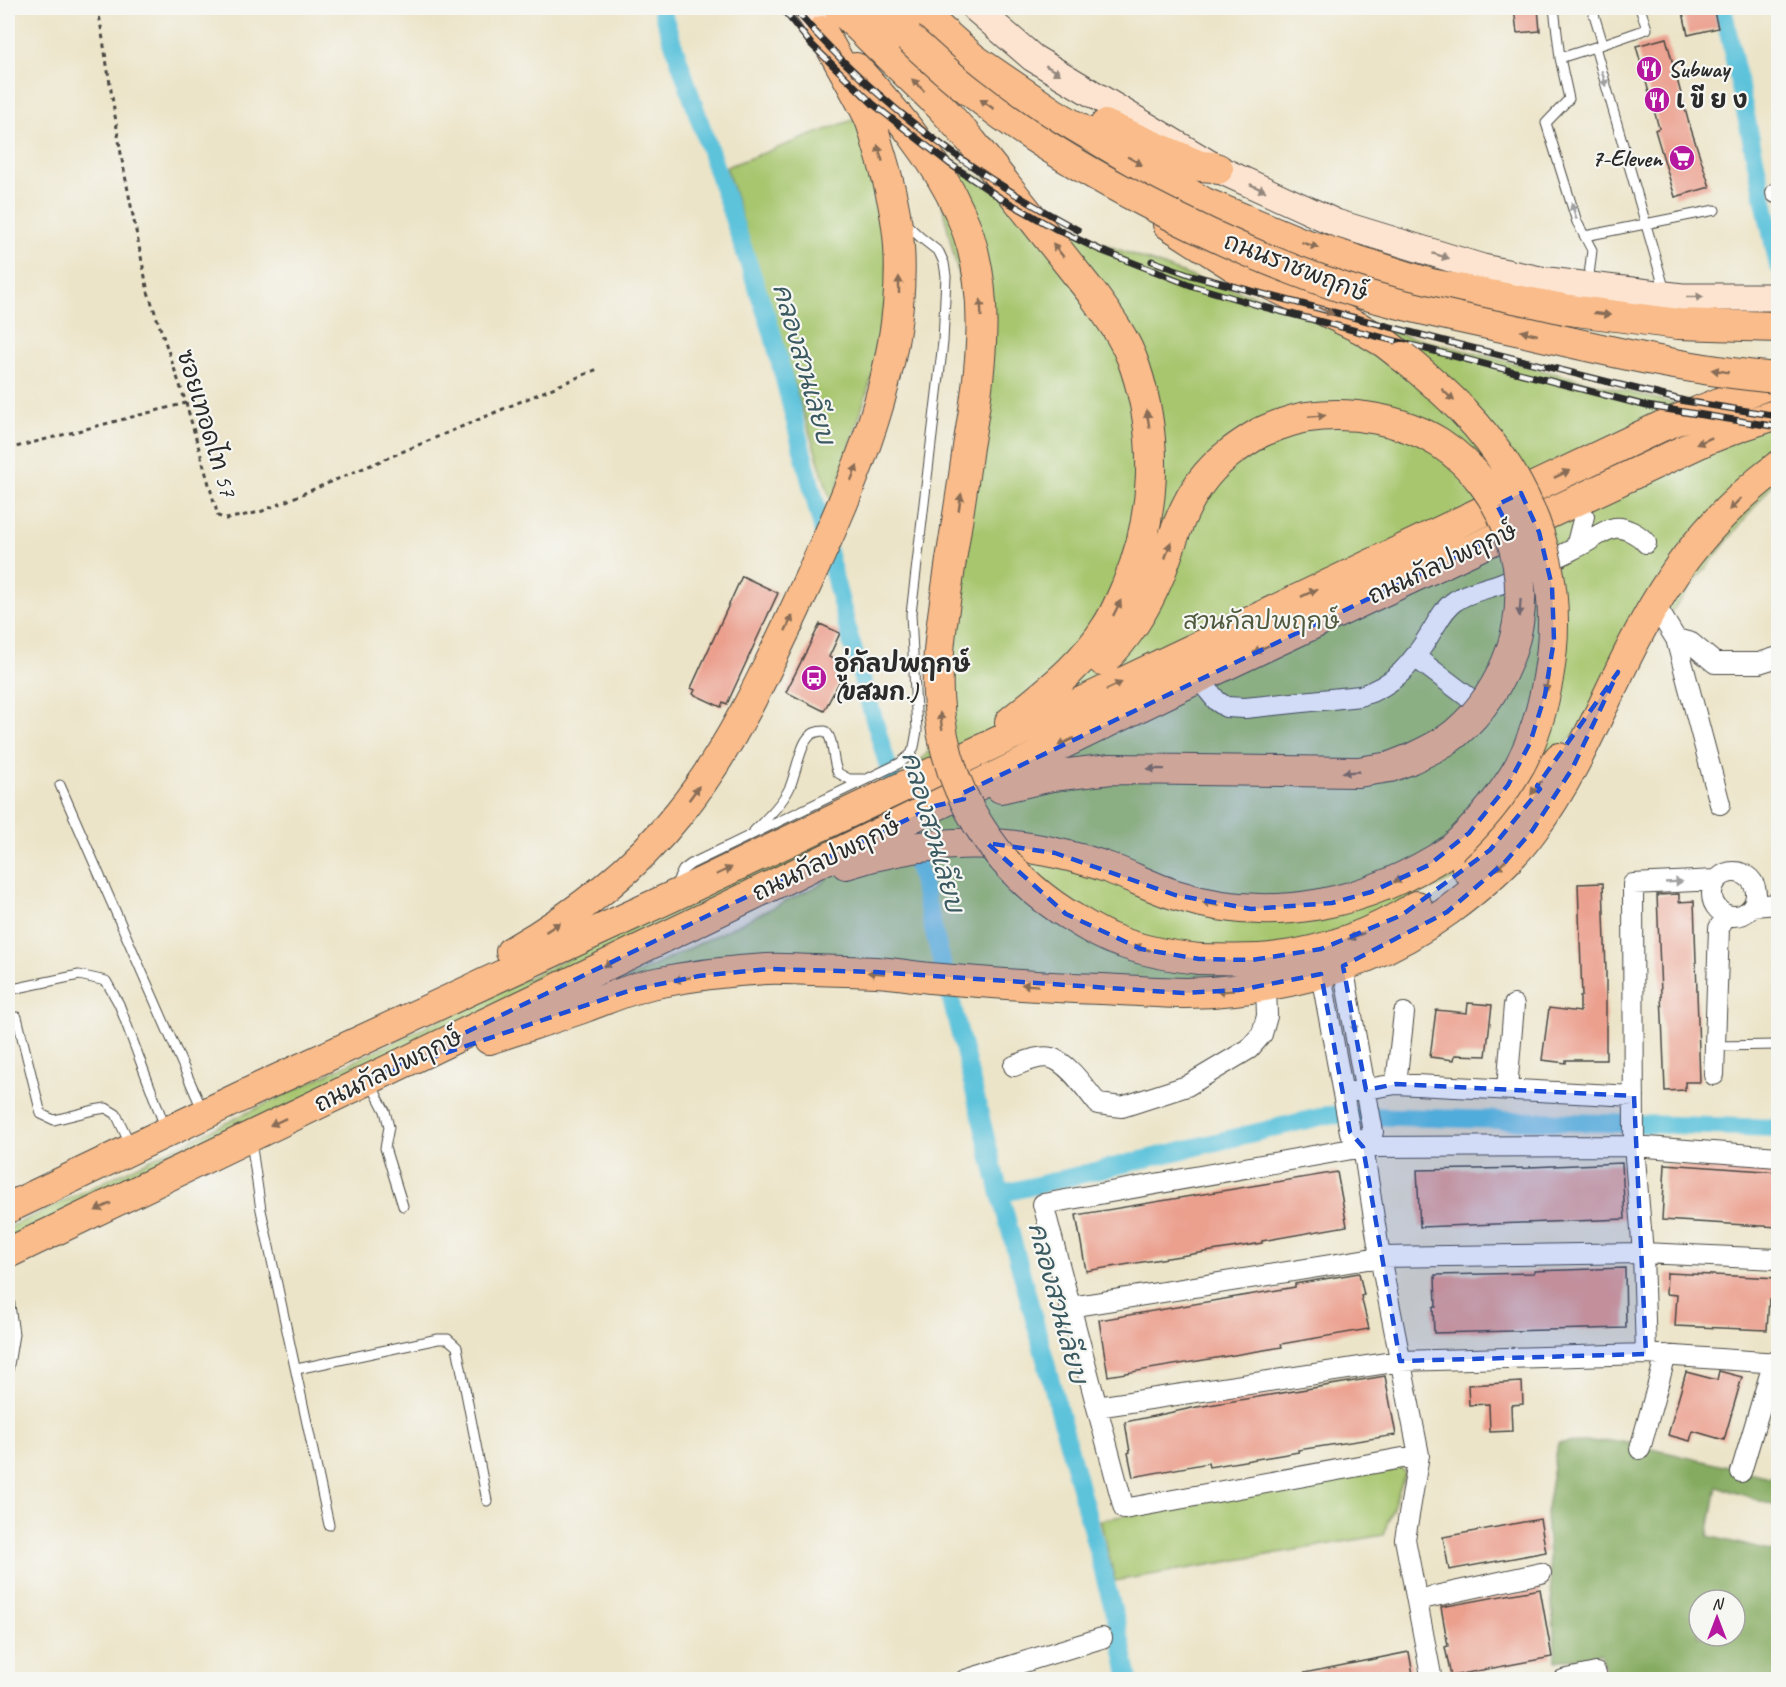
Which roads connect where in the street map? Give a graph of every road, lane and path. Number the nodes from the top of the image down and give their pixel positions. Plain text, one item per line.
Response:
1 (98, 8) edge
2 (879, 8) edge
3 (916, 8) edge
4 (975, 8) edge
5 (1554, 8) edge
6 (1592, 8) edge
7 (1640, 8) edge
8 (822, 15) edge
9 (1599, 46) junction
10 (1560, 58) junction
11 (974, 59) junction
12 (1053, 113) junction
13 (1218, 169) junction
14 (893, 210) junction
15 (1715, 210) dead end
16 (1646, 224) junction
17 (1585, 236) junction
18 (1587, 286) junction
19 (1666, 295) junction
20 (1779, 297) edge
21 (1779, 327) edge
22 (600, 368) dead end
23 (1779, 379) edge
24 (186, 403) junction
25 (1779, 414) edge
26 (8, 449) edge
27 (1779, 466) edge
28 (1584, 516) dead end
29 (1646, 543) dead end
30 (1576, 547) junction
31 (1654, 605) junction
32 (1676, 639) junction
33 (1415, 657) junction
34 (1779, 657) edge
35 (1618, 672) junction
36 (1198, 678) junction
37 (1472, 700) dead end
38 (973, 753) junction
39 (904, 773) junction
40 (877, 782) junction
41 (60, 785) dead end
42 (1720, 804) dead end
43 (927, 810) junction
44 (751, 835) junction
45 (894, 840) junction
46 (1716, 880) junction
47 (671, 897) junction
48 (1779, 904) edge
49 (1753, 906) junction
50 (1727, 915) junction
51 (1332, 970) junction
52 (1266, 986) junction
53 (8, 990) edge
54 (1514, 1005) dead end
55 (1404, 1013) dead end
56 (17, 1017) dead end
57 (1715, 1046) junction
58 (1779, 1046) edge
59 (1014, 1066) dead end
60 (1714, 1075) dead end
61 (369, 1079) junction
62 (1396, 1084) junction
63 (263, 1086) junction
64 (1507, 1089) junction
65 (1367, 1096) junction
66 (1344, 1099) junction
67 (205, 1114) junction
68 (1634, 1122) junction
69 (167, 1132) junction
70 (250, 1135) junction
71 (1368, 1140) junction
72 (132, 1149) junction
73 (1779, 1157) edge
74 (403, 1206) dead end
75 (8, 1208) edge
76 (8, 1253) edge
77 (1643, 1253) junction
78 (1380, 1257) junction
79 (1779, 1259) edge
80 (8, 1291) edge
81 (1070, 1307) junction
82 (1656, 1354) junction
83 (1400, 1361) junction
84 (1776, 1362) edge
85 (297, 1369) junction
86 (8, 1371) edge
87 (1097, 1407) junction
88 (1640, 1449) dead end
89 (1419, 1455) junction
90 (1741, 1472) dead end
91 (487, 1501) dead end
92 (329, 1525) dead end
93 (1541, 1573) dead end
94 (1417, 1599) junction
95 (1102, 1638) dead end
96 (1596, 1673) dead end
97 (965, 1680) edge
98 (1432, 1680) edge
99 (1563, 1680) edge

1 - 24 path, ซอยเทอดไท 57
23 -> 2 main road, ถนนราชพฤกษ์, bridge
3 - 11 main road, ถนนราชพฤกษ์
4 -> 13 main road
5 - 10 lane
6 - 9 lane
7 - 9 lane
14 -> 8 main road
35 -> 8 main road, bridge
38 -> 8 main road
9 - 10 lane
9 -> 16 lane
17 -> 10 lane
11 - 12 main road, ถนนราชพฤกษ์
11 -> 45 main road, bridge
12 - 13 main road
12 -> 21 main road, ถนนราชพฤกษ์
13 -> 18 main road
14 - 39 lane
63 -> 14 main road
15 - 16 lane
16 - 17 lane
16 - 19 lane
17 - 18 lane
18 - 19 main road
19 -> 20 main road
22 - 24 path, ซอยเทอดไท 57
38 -> 23 main road, ถนนกัลปพฤกษ์
24 - 26 path
25 -> 36 main road, ถนนกัลปพฤกษ์
27 -> 31 main road
28 - 30 street
29 - 30 street
30 - 33 street
31 - 32 street
31 - 35 main road
32 - 34 street
32 - 42 street
33 - 36 street
33 - 37 street
35 -> 51 main road
36 -> 43 main road, ถนนกัลปพฤกษ์
38 - 39 main road, ถนนกัลปพฤกษ์
38 -> 43 main road, bridge
39 - 40 main road, ถนนกัลปพฤกษ์
40 - 44 lane
40 - 44 lane
47 -> 40 main road, ถนนกัลปพฤกษ์
41 - 67 lane
43 - 45 main road, ถนนกัลปพฤกษ์
44 - 47 lane
45 -> 61 main road, ถนนกัลปพฤกษ์
46 - 49 street
46 - 50 street
68 -> 46 street
47 - 63 main road, ถนนกัลปพฤกษ์
48 - 49 street
49 - 50 street
50 - 57 street
51 - 52 main road
51 -> 65 street
51 - 66 street
52 - 59 street
52 -> 61 main road
53 - 69 lane
54 - 64 street
55 - 62 street
56 - 72 lane
57 - 58 lane
57 - 60 street
61 -> 70 main road, ถนนกัลปพฤกษ์
61 - 74 lane
62 - 64 street
62 - 65 street
63 - 67 main road, ถนนกัลปพฤกษ์
64 - 68 street
65 - 66 street
65 - 71 street
66 - 71 street
67 - 69 main road, ถนนกัลปพฤกษ์
68 - 71 street
68 - 73 street
68 - 77 street
69 - 72 main road, ถนนกัลปพฤกษ์
70 -> 76 main road, ถนนกัลปพฤกษ์
70 - 85 lane
71 - 78 street
71 - 81 street
72 - 75 main road, ถนนกัลปพฤกษ์
77 - 78 street
77 - 79 street
77 - 82 street
78 - 81 street
78 - 83 street
80 - 86 lane
81 - 87 street
82 - 83 street
82 - 84 street
82 - 88 street
83 - 87 street
83 - 89 street
84 - 90 street
85 - 91 lane
85 - 92 lane
87 - 89 street
89 - 94 street
93 - 94 street
94 - 98 street
95 - 97 street
96 - 99 street

